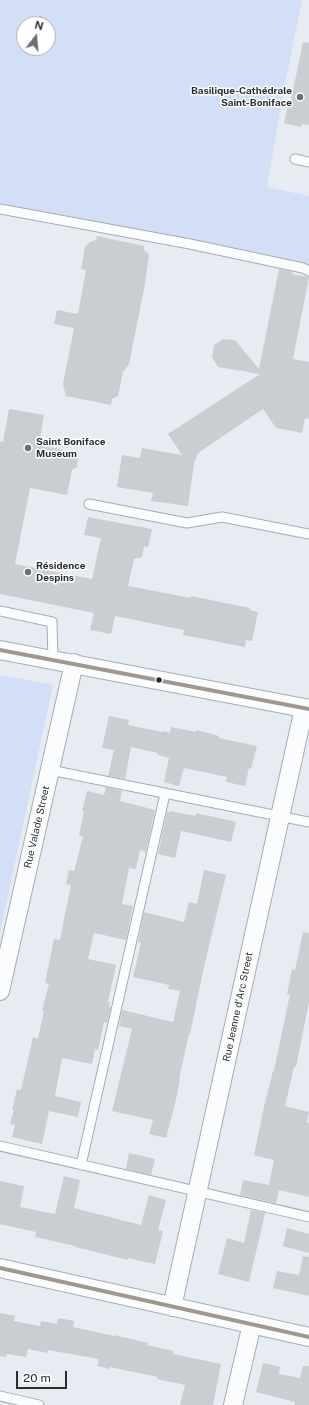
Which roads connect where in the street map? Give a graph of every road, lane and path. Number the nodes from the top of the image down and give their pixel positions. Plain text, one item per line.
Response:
1 (296, 158) dead end
2 (309, 162) edge
3 (0, 209) edge
4 (309, 271) edge
5 (88, 504) dead end
6 (309, 533) edge
7 (0, 611) edge
8 (0, 650) edge
9 (53, 660) junction
10 (74, 663) junction
11 (306, 708) edge
12 (50, 770) junction
13 (165, 794) junction
14 (280, 817) junction
15 (309, 822) edge
16 (0, 991) edge
17 (0, 1146) edge
18 (81, 1165) junction
19 (197, 1192) junction
20 (309, 1217) edge
21 (0, 1268) edge
22 (172, 1307) junction
23 (252, 1324) junction
24 (309, 1337) edge
25 (0, 1396) edge
26 (39, 1405) edge
27 (233, 1405) edge

1 - 2 lane
3 - 4 lane
5 - 6 lane
7 - 9 lane
8 - 9 street
9 - 10 street
10 - 11 street
10 - 12 street, Rue Valade Street
11 - 14 street, Rue Jeanne d'Arc Street
12 - 13 lane
12 - 16 street, Rue Valade Street
13 - 14 lane
13 - 18 lane
14 - 15 lane
14 - 19 street, Rue Jeanne d'Arc Street
17 - 18 lane
18 - 19 lane
19 - 20 lane
19 - 22 street, Rue Jeanne d'Arc Street
21 - 22 street
22 - 23 street
23 - 24 street
23 - 27 street
25 - 26 lane

